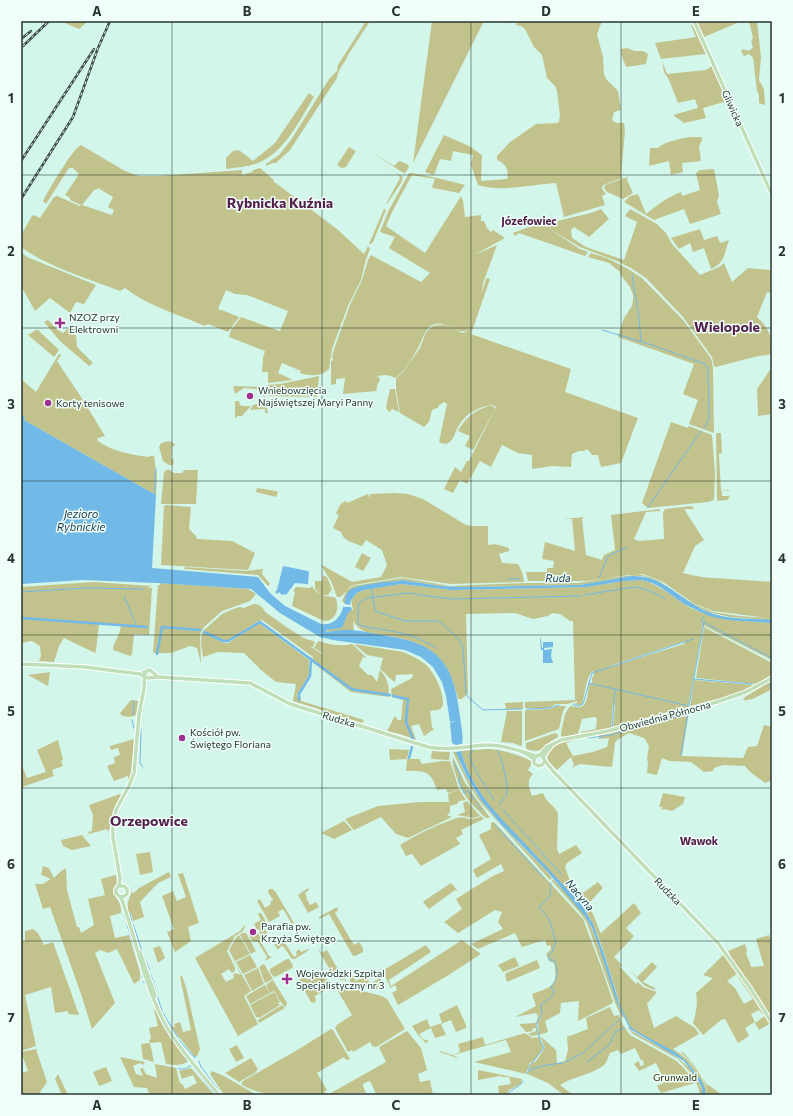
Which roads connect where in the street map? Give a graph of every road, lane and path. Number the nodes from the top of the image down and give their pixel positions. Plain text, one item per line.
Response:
1 (694, 21) edge
2 (772, 195) edge
3 (21, 664) edge
4 (152, 673) junction
5 (147, 676) junction
6 (158, 677) junction
7 (772, 678) edge
8 (538, 757) junction
9 (543, 763) junction
10 (121, 886) junction
11 (123, 896) junction
12 (772, 1023) edge
13 (218, 1095) edge

1 - 2 main road, Gliwicka
3 - 5 main road, Rudzka
4 - 5 main road
4 - 5 main road
4 - 6 main road, Rudzka
5 - 6 main road, Rudzka
5 - 10 main road
6 - 8 main road, Rudzka
7 - 8 main road, Obwiednia Północna
8 - 9 main road
8 - 9 main road, Rudzka
9 - 12 main road, Rudzka
10 - 11 main road
10 - 11 main road
11 - 13 main road

